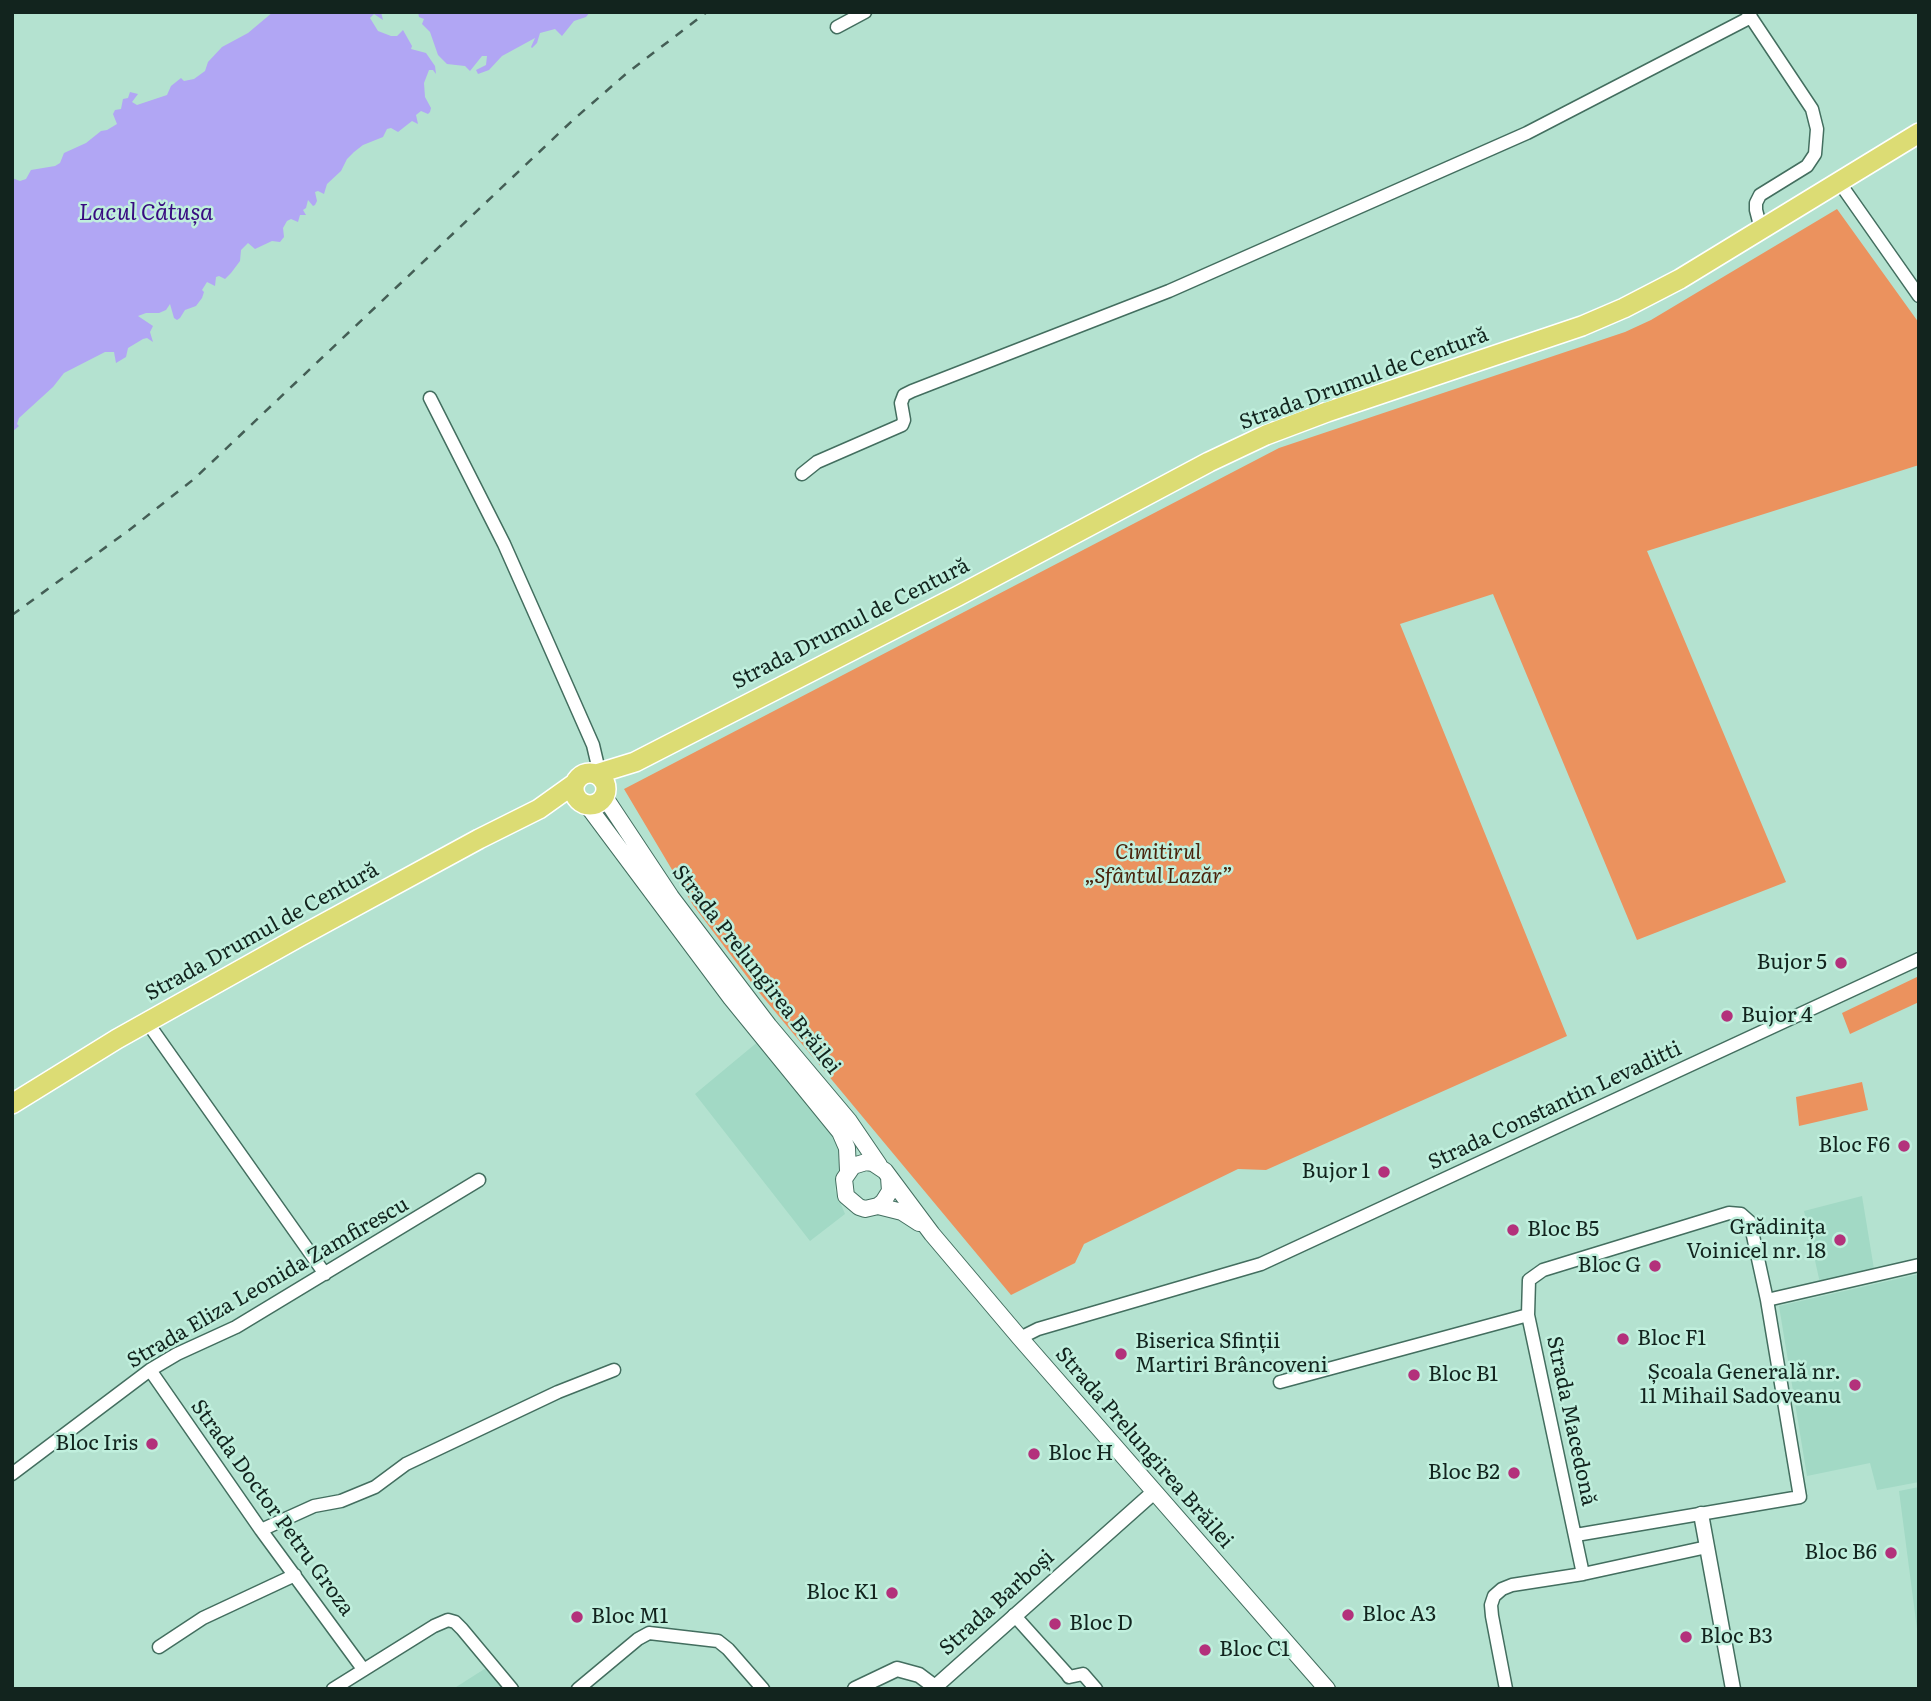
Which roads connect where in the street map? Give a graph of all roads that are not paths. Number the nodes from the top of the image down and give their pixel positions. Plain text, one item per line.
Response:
1 (865, 12) edge
2 (1750, 15) edge
3 (837, 27) dead end
4 (1919, 132) edge
5 (1839, 183) junction
6 (1762, 229) junction
7 (1919, 296) edge
8 (430, 398) dead end
9 (802, 474) dead end
10 (595, 794) junction
11 (539, 809) junction
12 (1919, 959) edge
13 (147, 1022) junction
14 (12, 1104) edge
15 (848, 1171) junction
16 (884, 1171) junction
17 (479, 1180) dead end
18 (877, 1206) junction
19 (932, 1234) junction
20 (1919, 1265) edge
21 (325, 1274) junction
22 (1767, 1300) junction
23 (1528, 1315) junction
24 (1020, 1338) junction
25 (150, 1370) junction
26 (614, 1370) dead end
27 (1280, 1382) dead end
28 (12, 1474) edge
29 (1154, 1492) junction
30 (1701, 1514) junction
31 (261, 1530) junction
32 (1576, 1535) junction
33 (1707, 1547) junction
34 (1583, 1574) junction
35 (295, 1575) junction
36 (1014, 1615) junction
37 (159, 1647) dead end
38 (363, 1669) junction
39 (936, 1688) edge
40 (333, 1689) edge
41 (512, 1689) edge
42 (578, 1689) edge
43 (763, 1689) edge
44 (856, 1689) edge
45 (1097, 1689) edge
46 (1327, 1689) edge
47 (1506, 1689) edge
48 (1733, 1689) edge

1 - 3 street
2 - 6 street
2 - 9 street
4 - 5 highway, Strada Drumul de Centură
5 - 6 highway, Strada Drumul de Centură
5 - 7 street
6 - 10 highway, Strada Drumul de Centură
8 - 10 street
10 - 11 highway
10 - 11 highway
10 - 15 main road, Strada Prelungirea Brăilei
10 - 16 main road, Strada Prelungirea Brăilei
11 - 13 highway, Strada Drumul de Centură
12 - 24 street, Strada Constantin Levaditti
13 - 14 highway, Strada Drumul de Centură
13 - 21 street
15 - 16 main road
15 - 18 main road
16 - 18 main road
16 - 19 main road, Strada Prelungirea Brăilei
17 - 21 street, Strada Eliza Leonida Zamfirescu
18 - 19 main road, Strada Prelungirea Brăilei
19 - 24 main road, Strada Prelungirea Brăilei
20 - 22 street
21 - 25 street, Strada Eliza Leonida Zamfirescu
22 - 23 street, Strada Macedonă
22 - 30 street, Strada Macedonă
23 - 27 street
23 - 32 street, Strada Macedonă
24 - 29 main road, Strada Prelungirea Brăilei
25 - 28 street, Strada Eliza Leonida Zamfirescu
25 - 31 street, Strada Doctor Petru Groza
26 - 31 street
29 - 36 street, Strada Barboși
29 - 46 main road, Strada Prelungirea Brăilei
30 - 32 street, Strada Macedonă
30 - 33 street
31 - 35 street, Strada Doctor Petru Groza
32 - 34 street, Strada Macedonă
33 - 34 street
33 - 48 street
34 - 47 street
35 - 37 street
35 - 38 street, Strada Doctor Petru Groza
36 - 39 street, Strada Barboși
36 - 45 street
38 - 40 street
38 - 41 street
39 - 44 street, Strada Barboși
42 - 43 street

